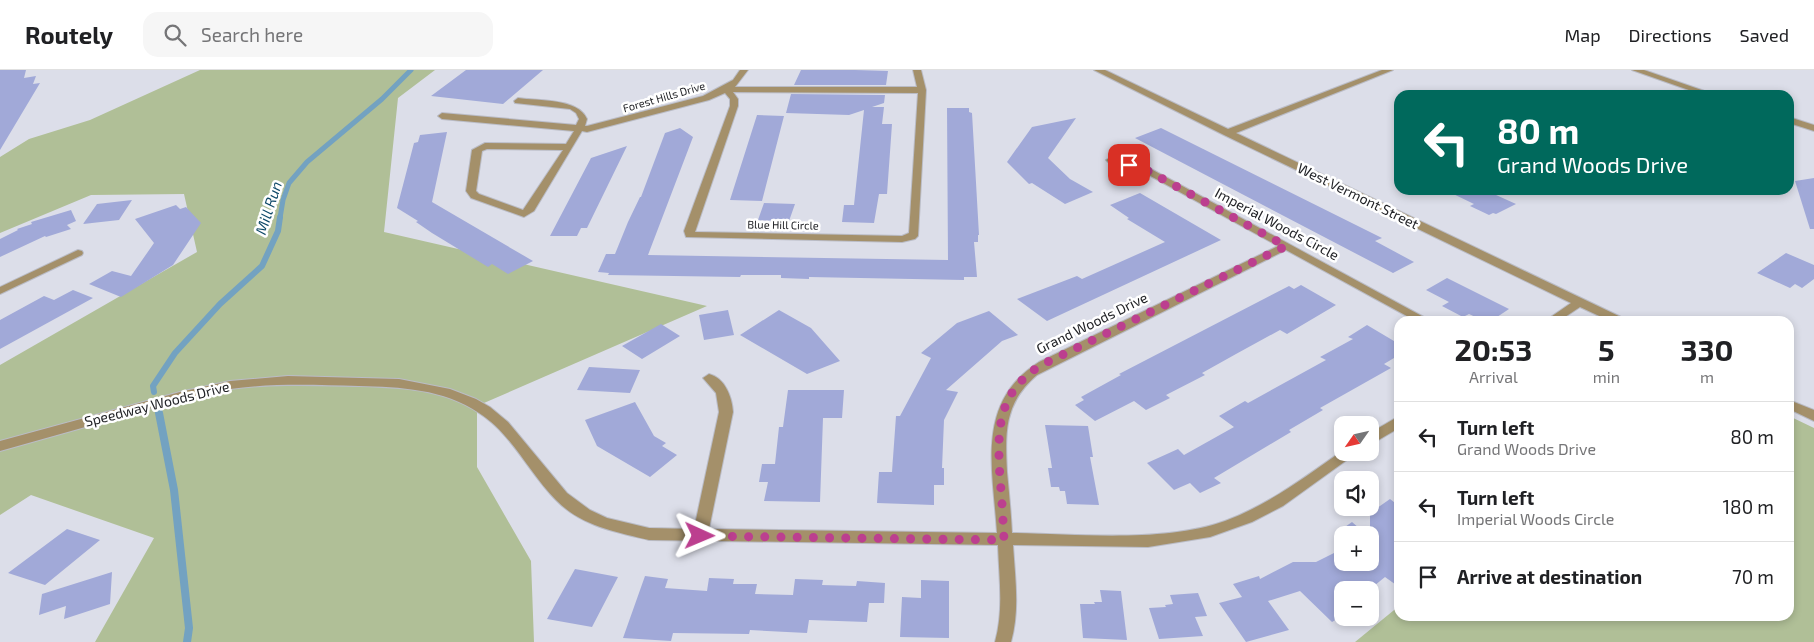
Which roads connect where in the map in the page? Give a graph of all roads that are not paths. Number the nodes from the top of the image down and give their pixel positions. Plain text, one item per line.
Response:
1 (744, 70) edge
2 (917, 70) edge
3 (1098, 70) edge
4 (1389, 70) edge
5 (1636, 70) edge
6 (726, 89) junction
7 (922, 90) junction
8 (1697, 90) edge
9 (518, 101) dead end
10 (442, 116) dead end
11 (1794, 122) edge
12 (1814, 128) edge
13 (579, 129) junction
14 (1227, 133) junction
15 (569, 147) junction
16 (1111, 160) dead end
17 (1286, 246) junction
18 (78, 253) dead end
19 (0, 291) edge
20 (1580, 302) junction
21 (1415, 316) edge
22 (1559, 316) edge
23 (1609, 316) edge
24 (709, 378) dead end
25 (1794, 406) edge
26 (1814, 416) edge
27 (1394, 425) edge
28 (1379, 434) edge
29 (0, 446) edge
30 (1338, 461) edge
31 (700, 536) junction
32 (1004, 540) junction
33 (1003, 642) edge

1 - 6 street
2 - 7 street
3 - 14 street, West Vermont Street
4 - 14 street
5 - 8 street
6 - 7 street, Forest Hills Drive
6 - 7 street, Blue Hill Circle
6 - 13 street, Forest Hills Drive
9 - 13 street
10 - 13 street, Forest Hills Drive
11 - 12 street
13 - 15 street
14 - 20 street, West Vermont Street
15 - 15 street
16 - 17 street, Imperial Woods Circle
17 - 21 street, Imperial Woods Circle
17 - 32 street, Grand Woods Drive
18 - 19 street
20 - 22 street
20 - 23 street, West Vermont Street
24 - 31 street
25 - 26 street
27 - 28 street
29 - 31 street, Speedway Woods Drive
30 - 32 street, Speedway Woods Drive
31 - 32 street, Speedway Woods Drive
32 - 33 street, Grand Woods Drive

